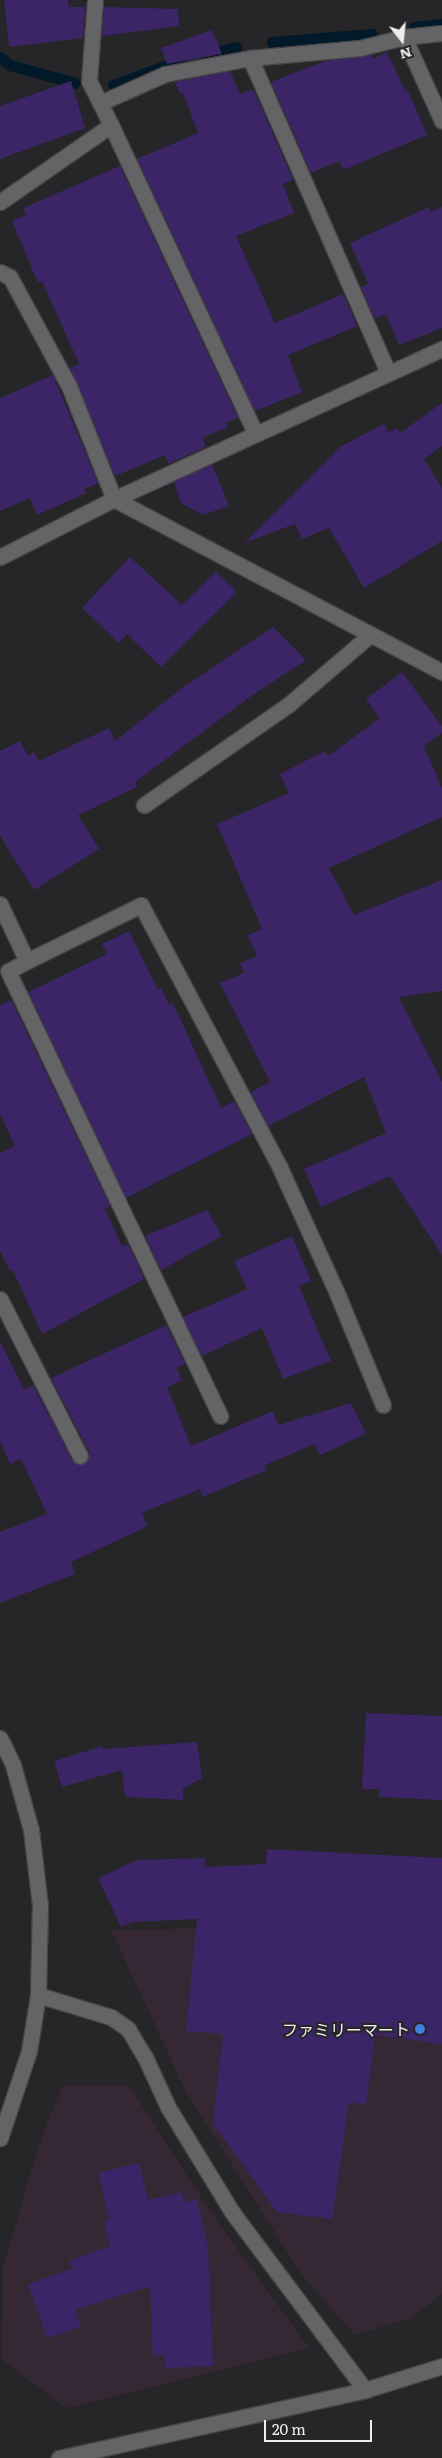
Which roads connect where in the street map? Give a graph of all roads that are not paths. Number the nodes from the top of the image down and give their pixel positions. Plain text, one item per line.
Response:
1 (95, 0) edge
2 (442, 33) edge
3 (404, 37) junction
4 (250, 58) junction
5 (100, 103) junction
6 (442, 121) edge
7 (111, 125) junction
8 (0, 202) edge
9 (0, 272) edge
10 (442, 348) edge
11 (388, 373) junction
12 (256, 434) junction
13 (114, 500) junction
14 (0, 557) edge
15 (370, 634) junction
16 (442, 672) edge
17 (144, 805) dead end
18 (0, 904) edge
19 (27, 961) junction
20 (4, 973) edge
21 (0, 1299) edge
22 (383, 1405) dead end
23 (220, 1416) dead end
24 (80, 1456) dead end
25 (0, 1738) edge
26 (38, 1995) junction
27 (0, 2138) edge
28 (442, 2366) edge
29 (365, 2390) junction
30 (59, 2458) edge

1 - 5 street
2 - 3 street
3 - 4 street
3 - 6 street
4 - 5 street
4 - 11 street
5 - 7 street
7 - 8 street
7 - 12 street
9 - 13 street
10 - 11 street
11 - 12 street
12 - 13 street
13 - 14 street
13 - 15 street
15 - 16 street
15 - 17 street
18 - 19 street
19 - 20 street
19 - 22 street
20 - 23 street
21 - 24 street
25 - 26 street
26 - 27 street
26 - 29 street
28 - 29 street
29 - 30 street

